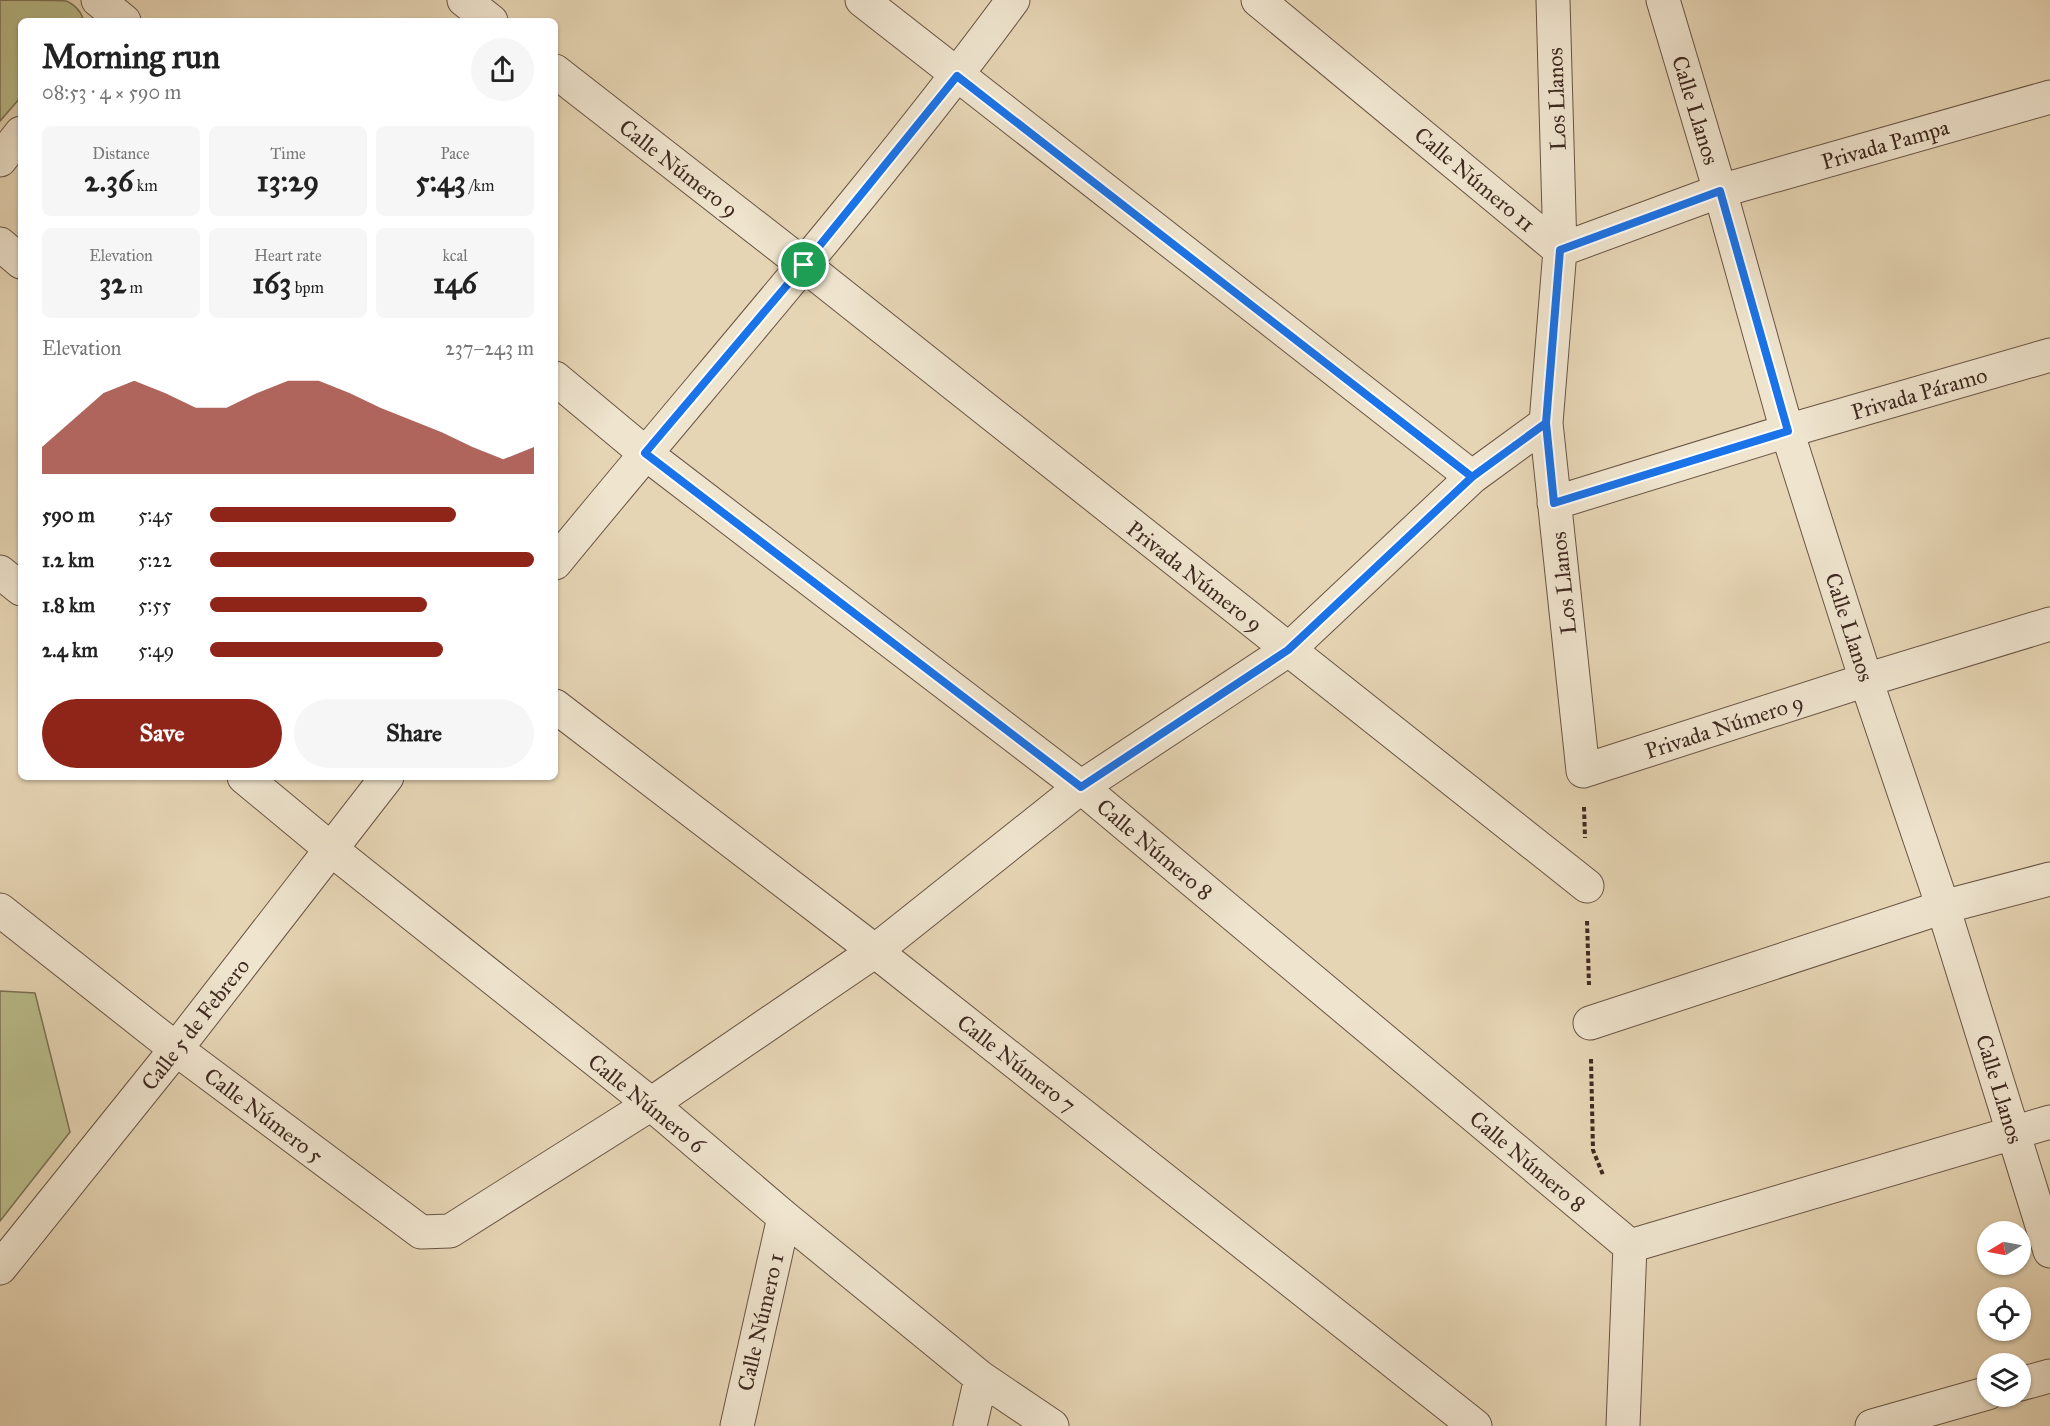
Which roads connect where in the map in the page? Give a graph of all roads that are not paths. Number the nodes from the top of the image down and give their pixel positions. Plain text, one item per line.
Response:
1 (465, 0) edge
2 (862, 0) edge
3 (1013, 0) edge
4 (1258, 0) edge
5 (1553, 0) edge
6 (1663, 0) edge
7 (487, 18) edge
8 (558, 73) edge
9 (957, 76) junction
10 (2050, 97) edge
11 (18, 137) edge
12 (0, 160) edge
13 (1720, 191) junction
14 (0, 244) edge
15 (1560, 250) junction
16 (18, 259) edge
17 (804, 265) junction
18 (2050, 355) edge
19 (558, 380) edge
20 (1546, 423) junction
21 (1788, 431) junction
22 (645, 453) junction
23 (1472, 477) junction
24 (1554, 503) junction
25 (558, 560) edge
26 (0, 572) edge
27 (18, 587) edge
28 (2050, 624) edge
29 (1288, 650) junction
30 (1866, 680) junction
31 (558, 708) edge
32 (1583, 771) joint
33 (248, 780) edge
34 (385, 780) edge
35 (1081, 787) junction
36 (332, 850) junction
37 (2050, 879) edge
38 (1587, 886) dead end
39 (1943, 907) junction
40 (0, 910) edge
41 (875, 951) junction
42 (1590, 1023) dead end
43 (176, 1049) junction
44 (651, 1104) junction
45 (2050, 1122) edge
46 (2014, 1131) junction
47 (784, 1217) junction
48 (1630, 1246) junction
49 (2050, 1251) edge
50 (0, 1268) edge
51 (2050, 1376) edge
52 (981, 1378) junction
53 (2031, 1381) edge
54 (1977, 1396) edge
55 (737, 1426) edge
56 (970, 1426) edge
57 (1052, 1426) edge
58 (1475, 1426) edge
59 (1623, 1426) edge
60 (1872, 1426) edge

1 - 7 street
2 - 9 street
3 - 9 street
4 - 15 street, Calle Número 11
5 - 15 street, Los Llanos
6 - 13 street, Calle Llanos
8 - 17 street, Calle Número 9
9 - 17 street
9 - 23 street
10 - 13 street, Privada Pampa
11 - 12 street
13 - 15 street
13 - 21 street, Calle Llanos
14 - 16 street
15 - 20 street, Los Llanos
17 - 22 street
17 - 29 street, Privada Número 9
18 - 21 street, Privada Páramo
19 - 22 street, Calle Número 8
20 - 23 street
20 - 24 street, Los Llanos
21 - 24 street, Privada Páramo
21 - 30 street, Calle Llanos
22 - 25 street
22 - 35 street, Calle Número 8
23 - 29 street
24 - 32 street, Los Llanos
26 - 27 street
28 - 30 street, Privada Número 9
29 - 35 street
29 - 38 street, Privada Número 9
30 - 32 street, Privada Número 9
30 - 39 street, Calle Llanos
31 - 41 street, Calle Número 7
33 - 36 street, Calle Número 6
34 - 36 street, Calle 5 de Febrero
35 - 41 street
35 - 48 street, Calle Número 8
36 - 43 street, Calle 5 de Febrero
36 - 44 street, Calle Número 6
37 - 39 street
39 - 42 street
39 - 46 street, Calle Llanos
40 - 43 street, Calle Número 5
41 - 44 street
41 - 58 street, Calle Número 7
43 - 44 street, Calle Número 5
43 - 50 street, Calle 5 de Febrero
44 - 47 street, Calle Número 6
45 - 46 street
46 - 48 street
46 - 49 street, Calle Llanos
47 - 52 street, Calle Número 6
47 - 55 street, Calle Número 1
48 - 59 street
51 - 53 street
52 - 56 street
52 - 57 street, Calle Número 6
54 - 60 street

